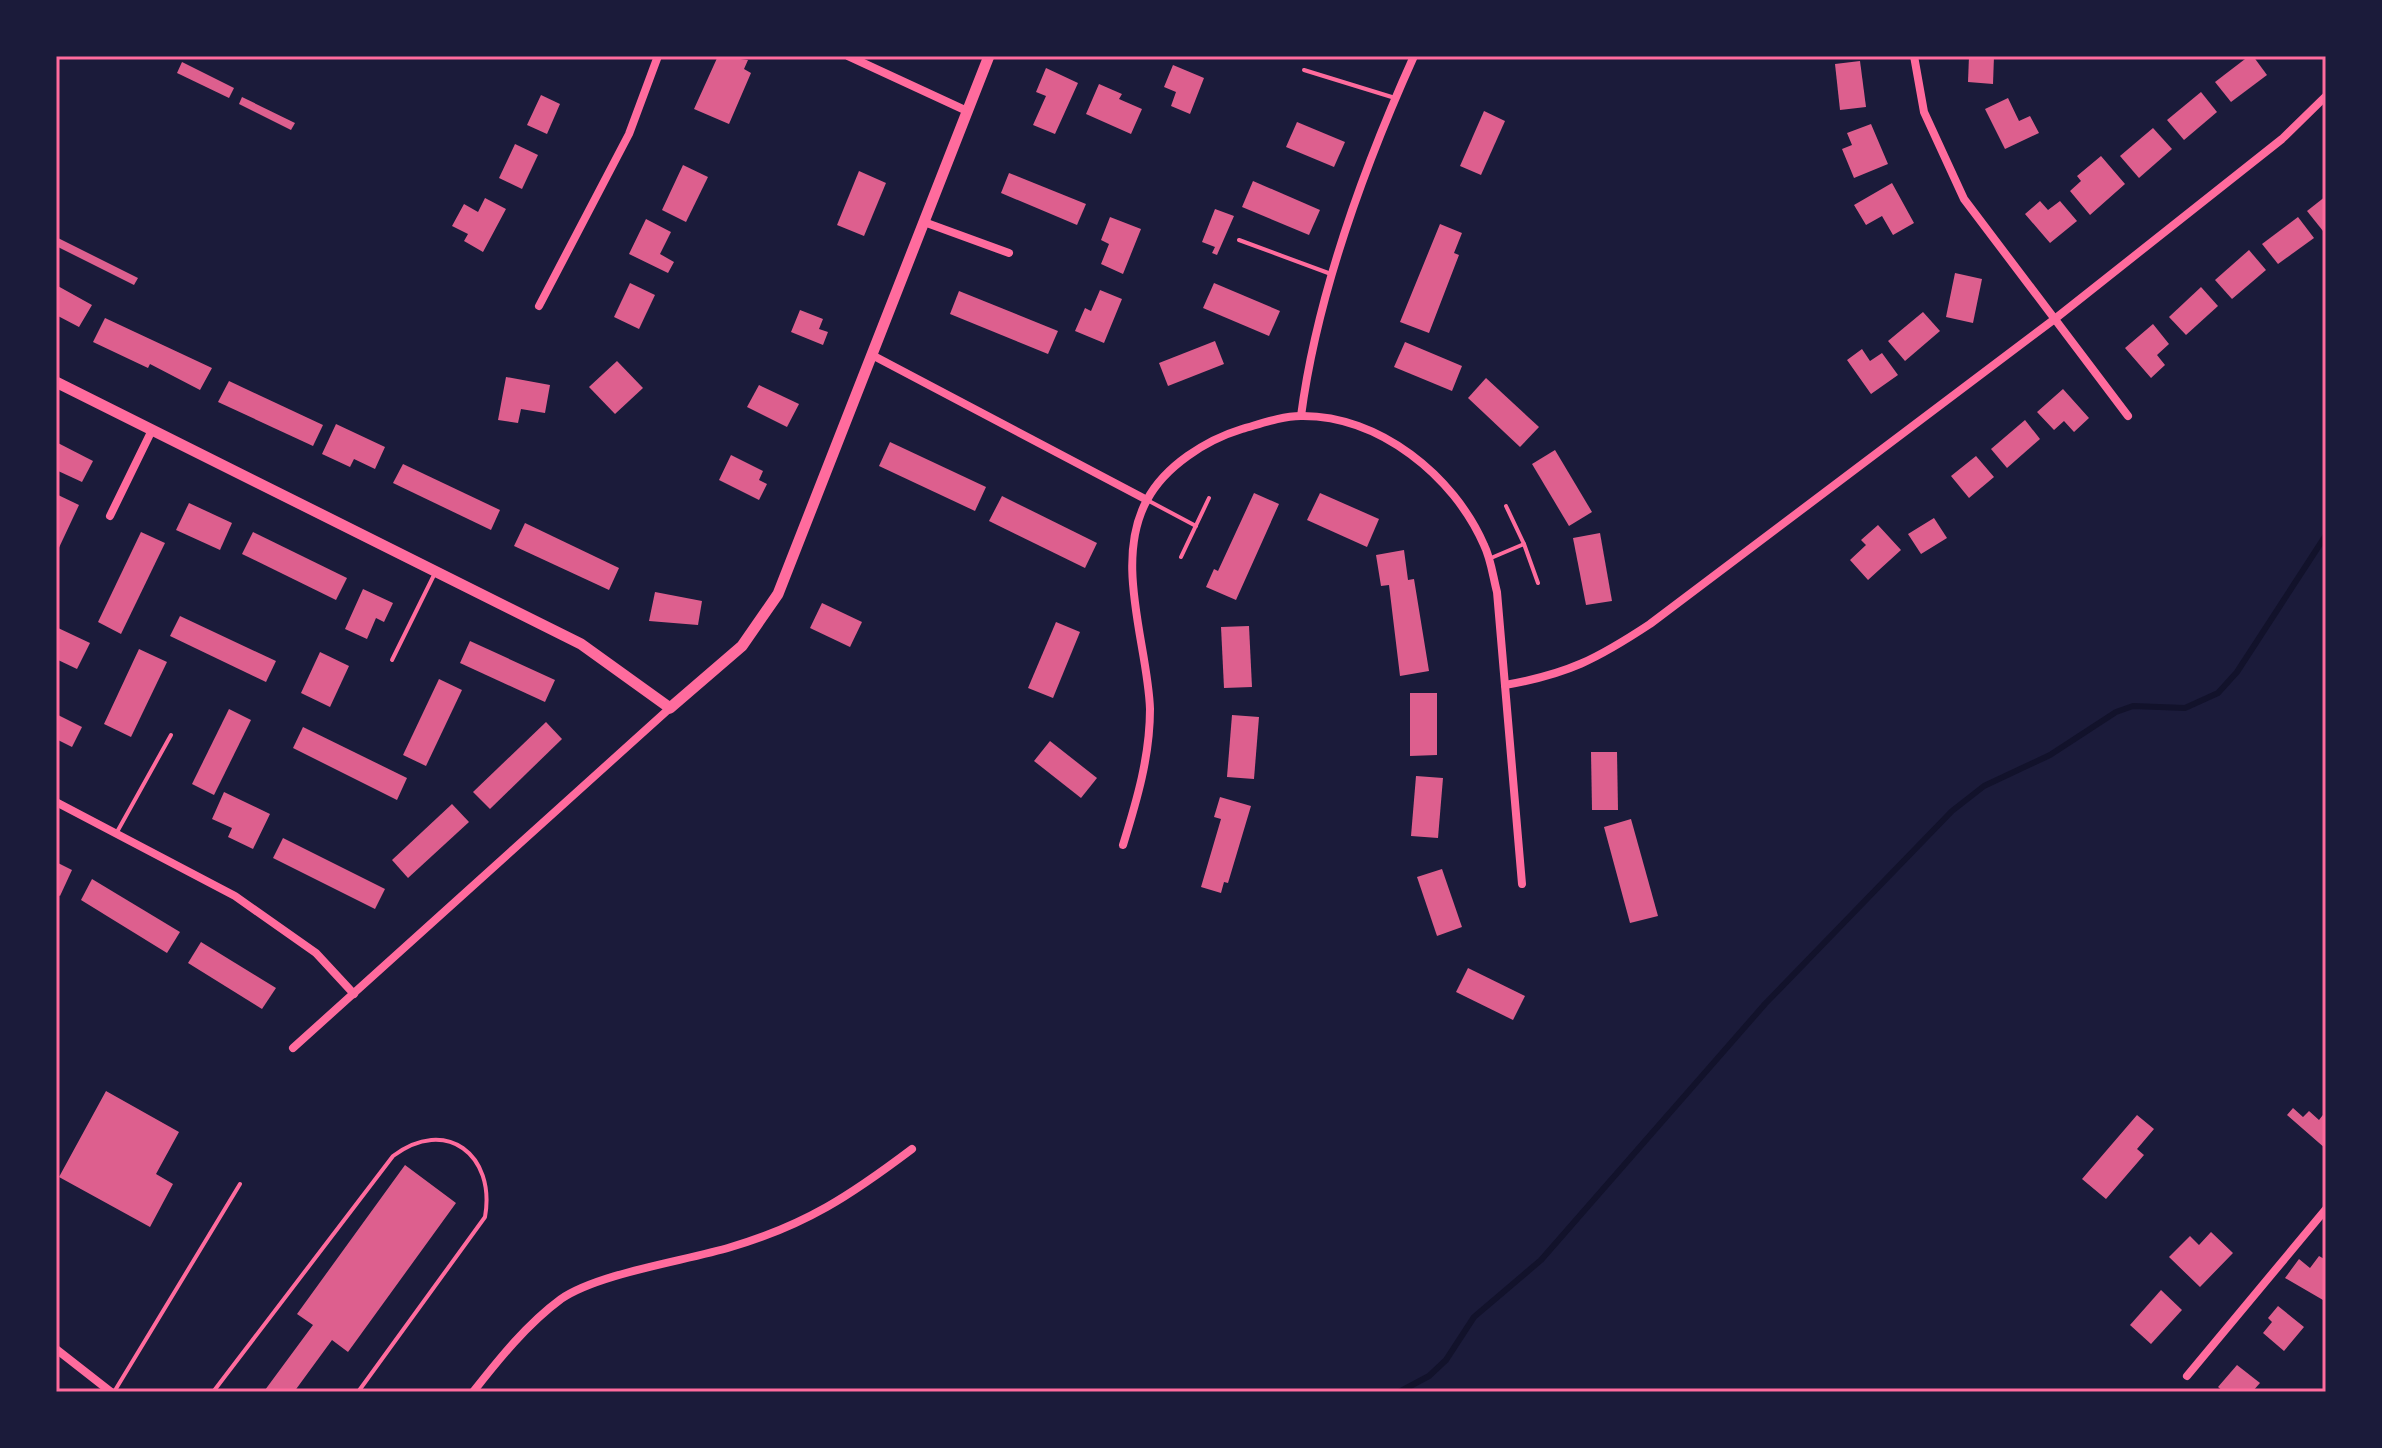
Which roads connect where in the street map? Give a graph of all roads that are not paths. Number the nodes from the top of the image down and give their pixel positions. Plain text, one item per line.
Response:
1 (658, 56) edge
2 (848, 56) edge
3 (989, 56) edge
4 (1414, 56) edge
5 (1914, 56) edge
6 (1304, 70) dead end
7 (2326, 96) edge
8 (1395, 98) junction
9 (967, 111) junction
10 (924, 222) junction
11 (1239, 240) dead end
12 (1009, 253) dead end
13 (1333, 275) junction
14 (539, 306) dead end
15 (2056, 318) junction
16 (872, 355) junction
17 (56, 382) edge
18 (1301, 416) junction
19 (2128, 416) dead end
20 (152, 430) junction
21 (1209, 498) dead end
22 (1147, 500) junction
23 (1506, 506) dead end
24 (110, 516) dead end
25 (1196, 526) junction
26 (1524, 544) junction
27 (1181, 557) dead end
28 (1488, 559) junction
29 (436, 571) junction
30 (1538, 583) dead end
31 (392, 660) dead end
32 (1505, 685) junction
33 (670, 708) junction
34 (171, 735) dead end
35 (56, 802) edge
36 (117, 832) junction
37 (1123, 845) dead end
38 (1522, 884) dead end
39 (354, 994) junction
40 (293, 1048) dead end
41 (912, 1149) dead end
42 (240, 1184) dead end
43 (2326, 1209) edge
44 (56, 1349) edge
45 (2187, 1376) dead end
46 (112, 1392) edge
47 (213, 1392) edge
48 (358, 1392) edge
49 (473, 1392) edge

1 - 14 street
2 - 9 street
3 - 9 street
4 - 8 street
5 - 15 street
6 - 8 lane
7 - 15 street
8 - 13 street
9 - 10 street
10 - 12 street
10 - 16 street
11 - 13 lane
13 - 18 street
15 - 19 street
15 - 32 street
16 - 22 street
16 - 33 street
17 - 20 street
18 - 22 street
18 - 28 street
20 - 24 street
20 - 29 street
21 - 25 lane
22 - 25 lane
22 - 37 street
23 - 26 lane
25 - 27 lane
26 - 28 lane
26 - 30 lane
28 - 32 street
29 - 31 lane
29 - 33 street
32 - 38 street
33 - 39 street
34 - 36 lane
35 - 36 street
36 - 39 street
39 - 40 street
41 - 49 street
42 - 46 lane
43 - 45 street
44 - 46 street
47 - 48 lane

